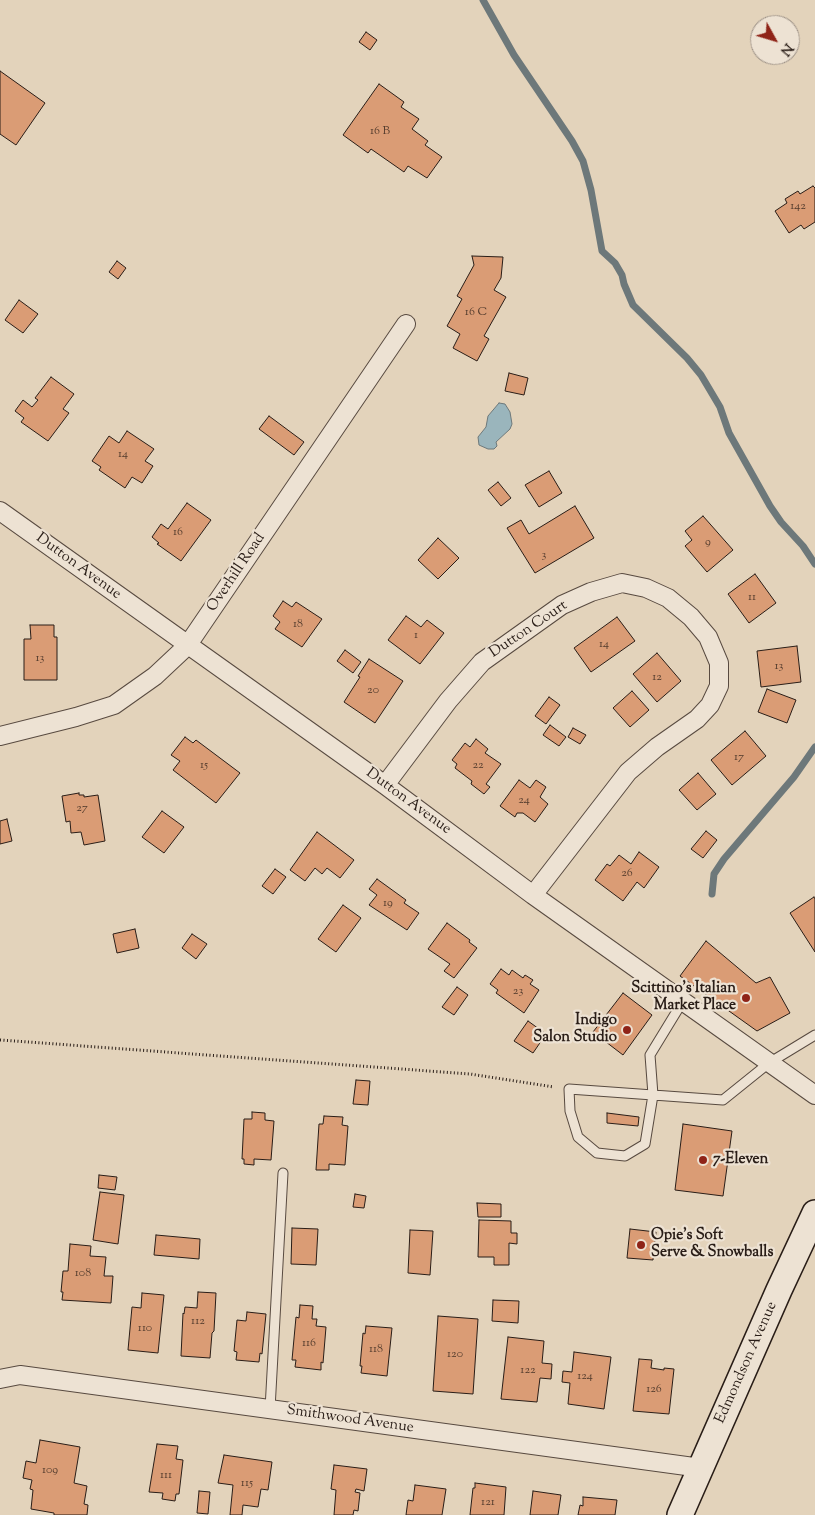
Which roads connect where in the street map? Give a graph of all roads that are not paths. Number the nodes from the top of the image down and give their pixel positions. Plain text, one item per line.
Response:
1 (406, 324) dead end
2 (0, 511) edge
3 (187, 646) junction
4 (0, 736) edge
5 (385, 785) junction
6 (533, 895) junction
7 (683, 1001) junction
8 (815, 1035) edge
9 (770, 1062) junction
10 (653, 1095) junction
11 (815, 1095) edge
12 (284, 1173) dead end
13 (815, 1213) edge
14 (0, 1379) edge
15 (270, 1409) junction
16 (701, 1468) junction
17 (680, 1515) edge

1 - 3 street, Overhill Road
2 - 3 street, Dutton Avenue
3 - 4 street, Overhill Road
3 - 5 street, Dutton Avenue
5 - 6 street, Dutton Avenue
5 - 6 street, Dutton Court
6 - 7 street, Dutton Avenue
7 - 9 street, Dutton Avenue
7 - 10 lane
8 - 9 lane
9 - 10 lane
9 - 11 street, Dutton Avenue
10 - 10 lane
12 - 15 lane
13 - 16 main road, Edmondson Avenue
14 - 15 street, Smithwood Avenue
15 - 16 street, Smithwood Avenue
16 - 17 main road, Edmondson Avenue

